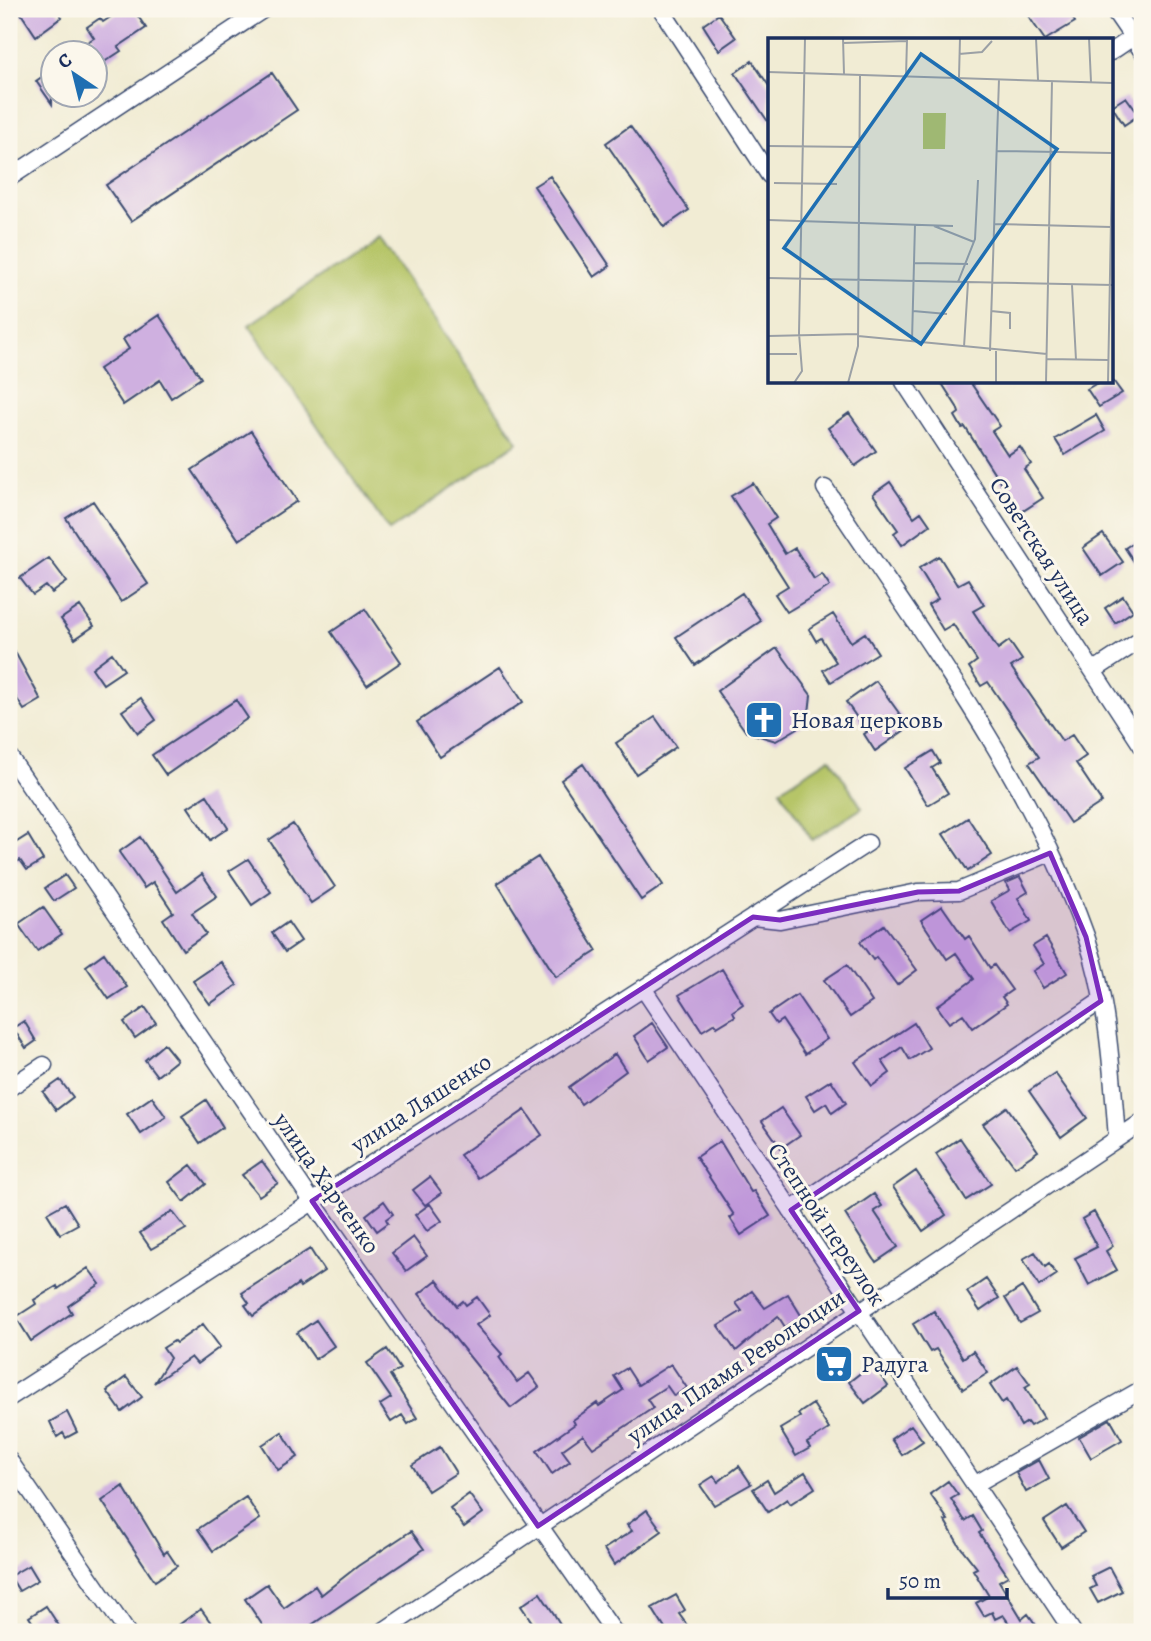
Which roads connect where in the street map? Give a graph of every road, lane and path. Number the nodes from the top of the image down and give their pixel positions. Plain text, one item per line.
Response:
1 (264, 9) edge
2 (661, 9) edge
3 (1113, 9) edge
4 (1137, 34) edge
5 (1112, 51) edge
6 (1142, 51) edge
7 (768, 173) edge
8 (9, 178) edge
9 (905, 383) edge
10 (825, 488) dead end
11 (1142, 639) edge
12 (1093, 671) junction
13 (1142, 746) edge
14 (9, 756) edge
15 (15, 778) edge
16 (868, 843) dead end
17 (1050, 853) junction
18 (752, 917) junction
19 (643, 988) junction
20 (1101, 1002) junction
21 (44, 1065) dead end
22 (9, 1088) edge
23 (1142, 1122) edge
24 (1117, 1139) junction
25 (312, 1201) junction
26 (791, 1210) junction
27 (859, 1311) junction
28 (1142, 1389) edge
29 (9, 1398) edge
30 (9, 1460) edge
31 (974, 1485) junction
32 (538, 1526) junction
33 (127, 1632) edge
34 (382, 1632) edge
35 (614, 1632) edge
36 (1073, 1632) edge

1 - 8 street
2 - 7 street
3 - 4 street
4 - 5 street
4 - 6 street
9 - 12 street, Советская улица
10 - 17 street
11 - 12 street
12 - 13 street, Советская улица
14 - 15 street, улица Харченко
15 - 25 street, улица Харченко
16 - 18 street, улица Ляшенко
17 - 18 street
17 - 20 street
18 - 19 street, улица Ляшенко
19 - 25 street, улица Ляшенко
19 - 26 street, Степной переулок
20 - 24 street
20 - 26 street
21 - 22 street
23 - 24 street, улица Пламя Революции
24 - 27 street, улица Пламя Революции
25 - 29 street, улица Ляшенко
25 - 32 street, улица Харченко
26 - 27 street, Степной переулок
27 - 31 street, Степной переулок
27 - 32 street, улица Пламя Революции
28 - 31 street
30 - 33 street
31 - 36 street, Степной переулок
32 - 34 street, улица Пламя Революции
32 - 35 street, улица Харченко

